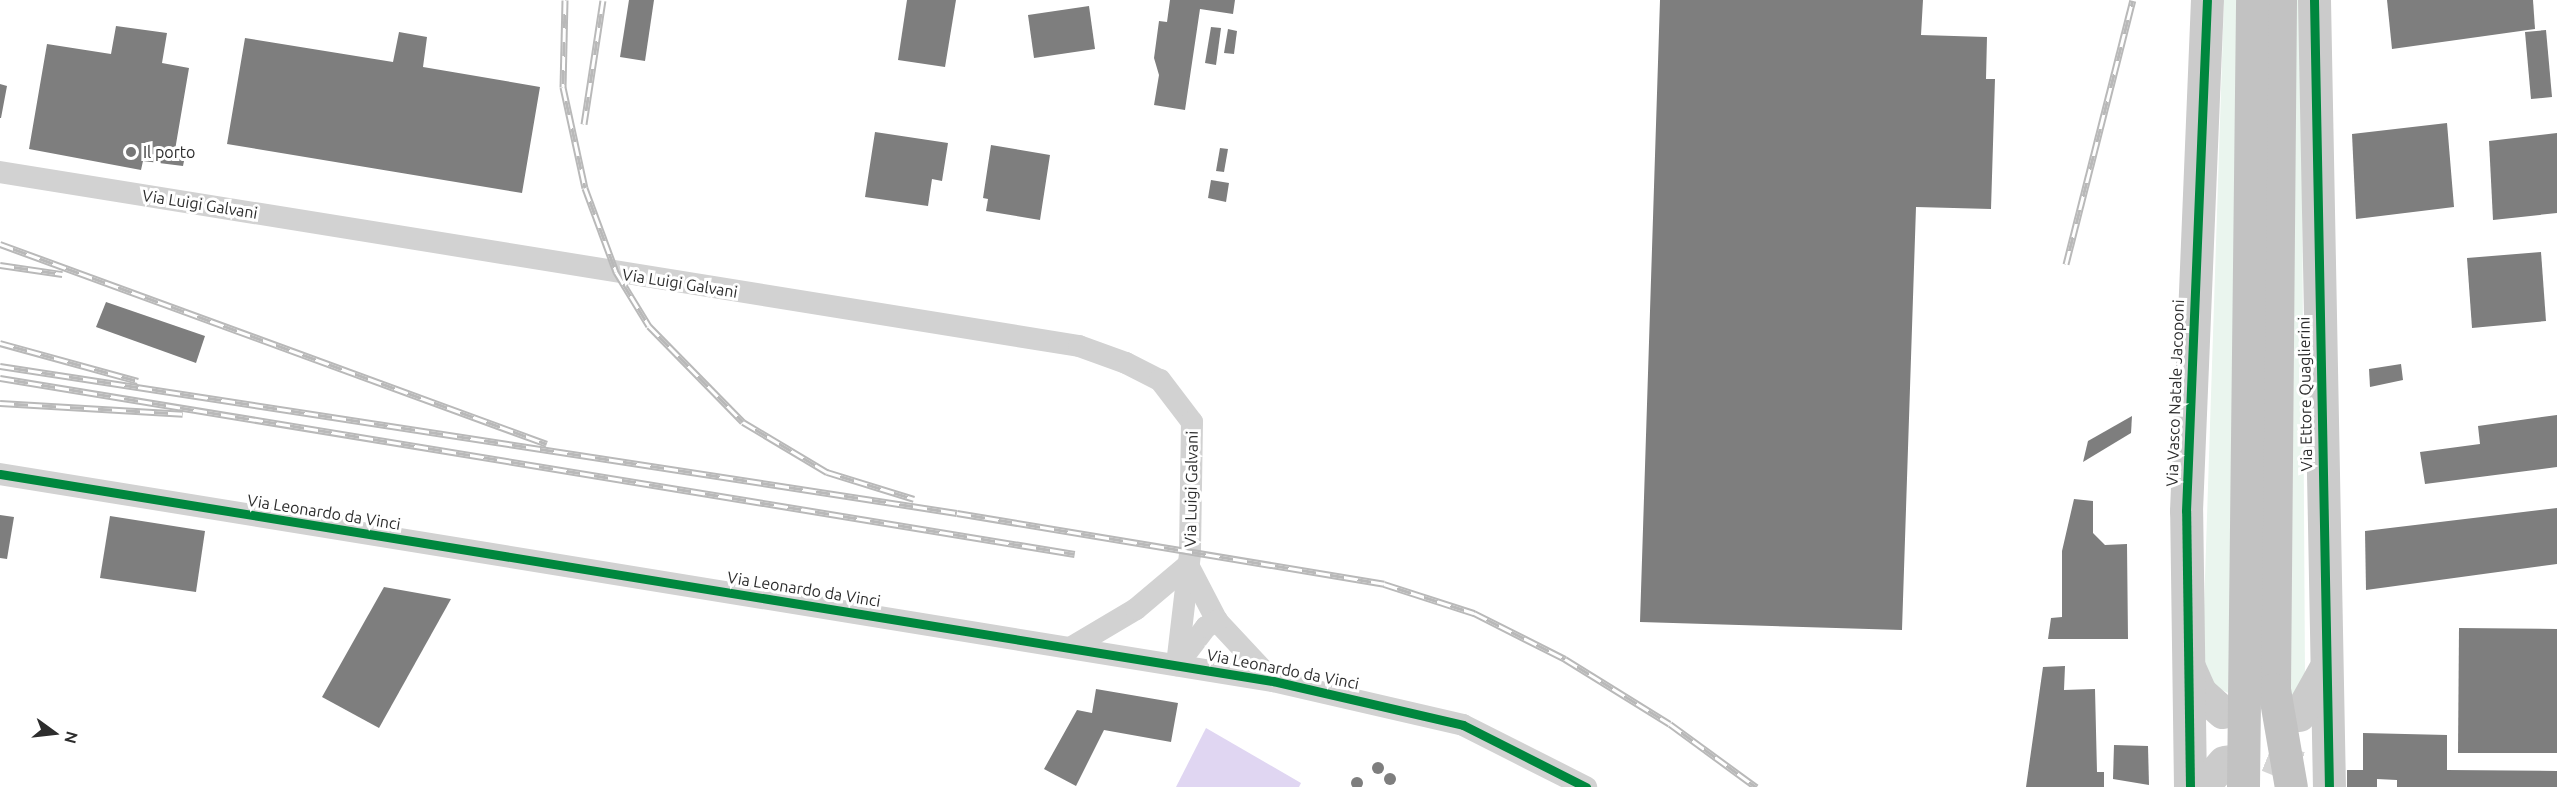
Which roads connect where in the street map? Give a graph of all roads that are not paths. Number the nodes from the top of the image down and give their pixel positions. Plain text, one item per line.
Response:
1 (2207, 0) edge
2 (2252, 0) edge
3 (2280, 0) edge
4 (2314, 0) edge
5 (0, 172) edge
6 (0, 474) edge
7 (1188, 565) junction
8 (1217, 621) junction
9 (1072, 647) junction
10 (1177, 665) junction
11 (2188, 665) junction
12 (2325, 666) junction
13 (1274, 681) junction
14 (2274, 689) junction
15 (2222, 712) dead end
16 (2299, 715) dead end
17 (2234, 775) edge
18 (2304, 781) edge
19 (1587, 787) edge
20 (2190, 787) edge
21 (2202, 787) edge
22 (2272, 787) edge
23 (2328, 787) edge

1 - 11 main road, Via Vasco Natale Jacoponi
2 - 17 highway, bridge
3 - 14 highway
4 - 12 main road, Via Ettore Quaglierini
5 - 7 street, Via Luigi Galvani
6 - 9 street, Via Leonardo da Vinci
7 - 8 street
7 - 9 street
7 - 10 street, Via Luigi Galvani
8 - 10 street
8 - 13 street
9 - 10 street, Via Leonardo da Vinci
10 - 13 street, Via Leonardo da Vinci
11 - 15 main road
11 - 20 main road, Via Vasco Natale Jacoponi
12 - 16 main road
12 - 23 main road, Via Ettore Quaglierini
13 - 19 street, Via Leonardo da Vinci
14 - 18 highway, bridge
14 - 22 highway, bridge
17 - 21 main road

